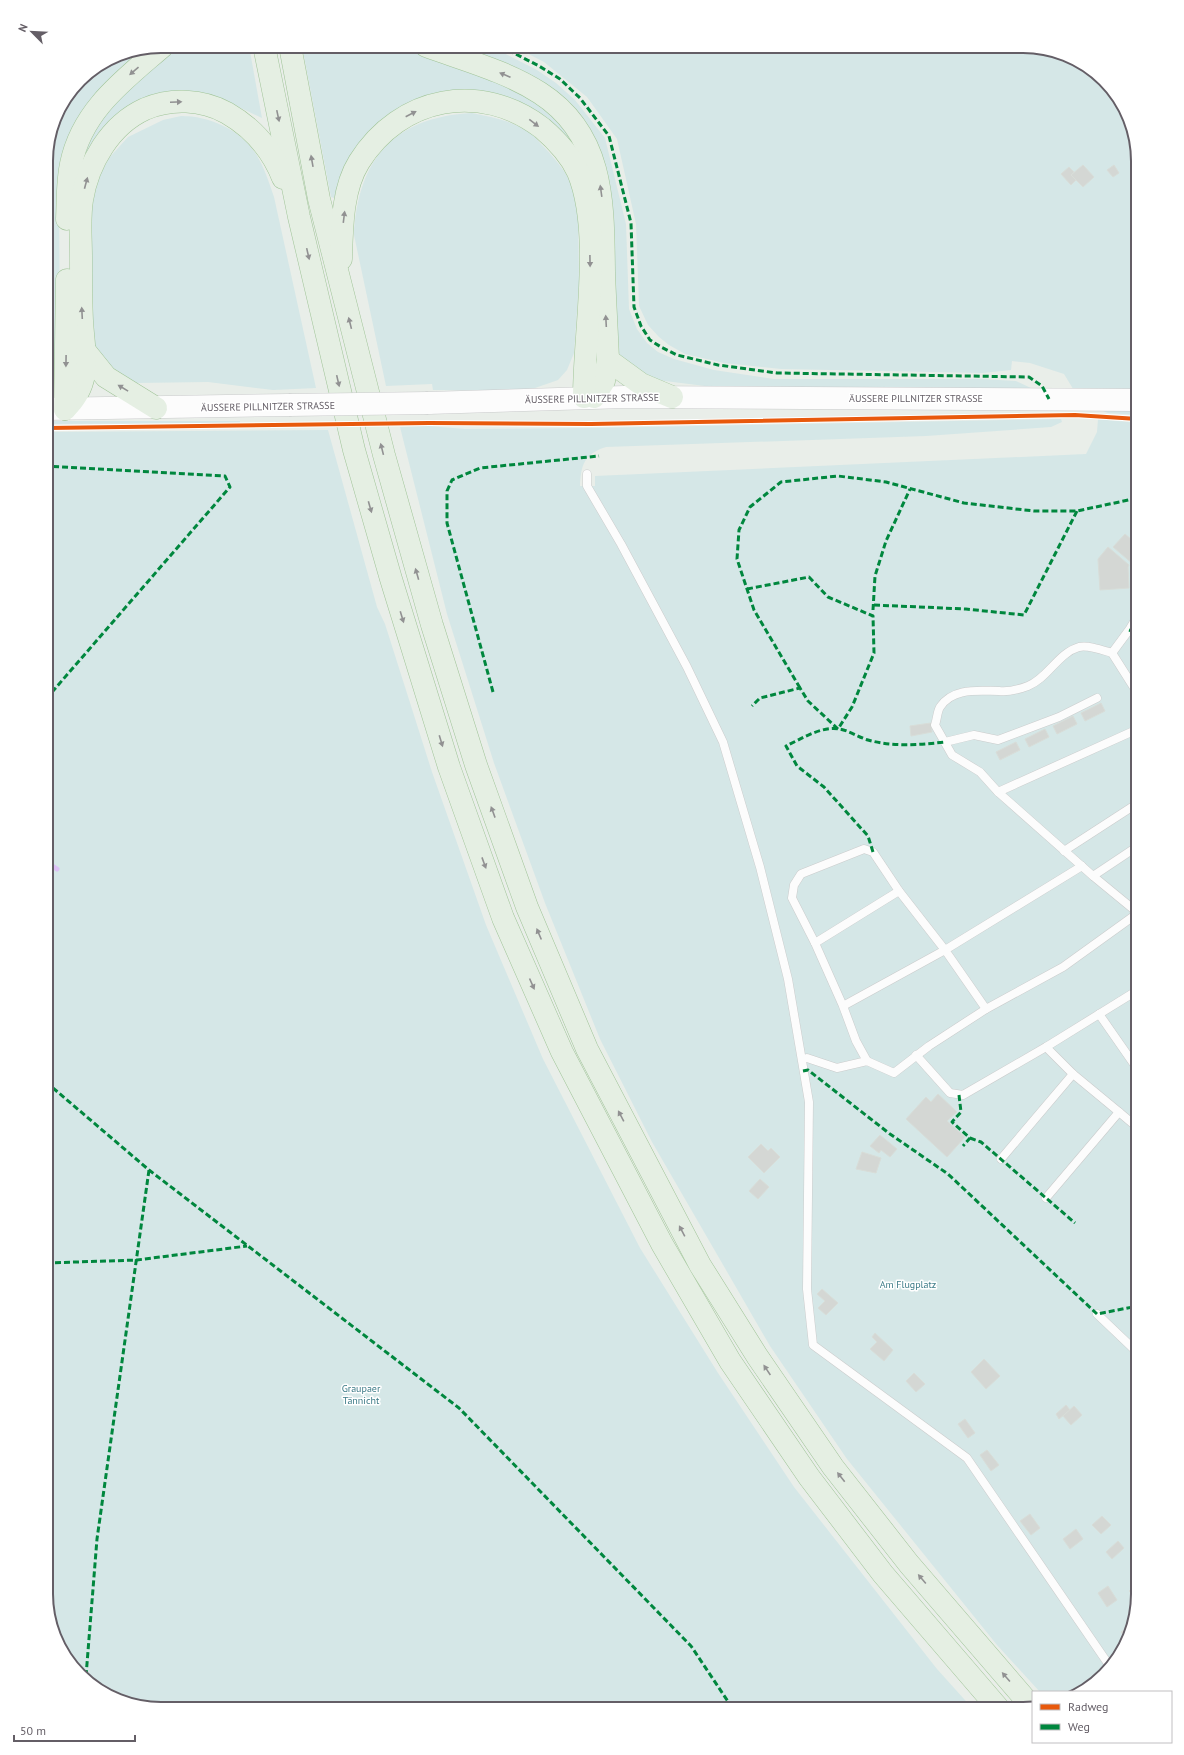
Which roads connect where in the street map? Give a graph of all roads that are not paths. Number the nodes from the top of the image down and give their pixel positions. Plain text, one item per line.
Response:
1 (155, 53) edge
2 (265, 53) edge
3 (291, 53) edge
4 (445, 53) edge
5 (299, 216) junction
6 (340, 284) junction
7 (85, 351) junction
8 (608, 360) junction
9 (589, 397) junction
10 (672, 397) junction
11 (1131, 400) edge
12 (156, 408) junction
13 (56, 409) edge
14 (587, 474) dead end
15 (1131, 627) edge
16 (1112, 653) junction
17 (1131, 683) edge
18 (1097, 698) dead end
19 (1131, 732) edge
20 (945, 742) junction
21 (998, 792) junction
22 (1131, 808) edge
23 (1064, 851) junction
24 (1131, 851) edge
25 (1082, 866) junction
26 (1093, 876) junction
27 (899, 891) junction
28 (1131, 907) edge
29 (1131, 918) edge
30 (815, 943) junction
31 (945, 950) junction
32 (1131, 994) edge
33 (843, 1006) junction
34 (986, 1009) junction
35 (1099, 1014) junction
36 (1046, 1047) junction
37 (916, 1055) junction
38 (807, 1058) dead end
39 (1131, 1060) edge
40 (867, 1061) junction
41 (1074, 1074) junction
42 (1119, 1112) junction
43 (1131, 1122) edge
44 (1001, 1159) dead end
45 (1046, 1198) dead end
46 (1097, 1314) dead end
47 (1131, 1346) edge
48 (1107, 1662) edge
49 (993, 1702) edge
50 (1027, 1702) edge

1 -> 13 highway
2 -> 5 highway
6 -> 3 highway
8 -> 4 highway
7 -> 5 highway
5 -> 49 highway
6 -> 9 highway
50 -> 6 highway
12 -> 7 highway
7 - 13 highway
8 - 9 highway
8 - 10 highway
9 - 10 main road, ÄUSSERE PILLNITZER STRASSE
9 - 12 main road, ÄUSSERE PILLNITZER STRASSE, bridge
10 - 11 main road, ÄUSSERE PILLNITZER STRASSE
12 - 13 main road, ÄUSSERE PILLNITZER STRASSE
14 - 48 lane
15 - 16 lane
16 - 17 lane
16 - 20 lane
18 - 20 lane
19 - 21 lane
20 - 21 lane
21 - 23 lane
22 - 23 lane
23 - 25 lane
24 - 26 lane
25 - 26 lane
25 - 31 lane
26 - 28 lane
27 - 30 lane
27 - 30 lane
27 - 31 lane
29 - 34 lane
30 - 33 lane
31 - 33 lane
31 - 34 lane
32 - 35 lane
33 - 40 lane
34 - 37 lane
35 - 36 lane
35 - 39 lane
36 - 37 lane
36 - 41 lane
37 - 40 lane
38 - 40 lane
41 - 42 lane
41 - 44 lane
42 - 43 lane
42 - 45 lane
46 - 47 lane

